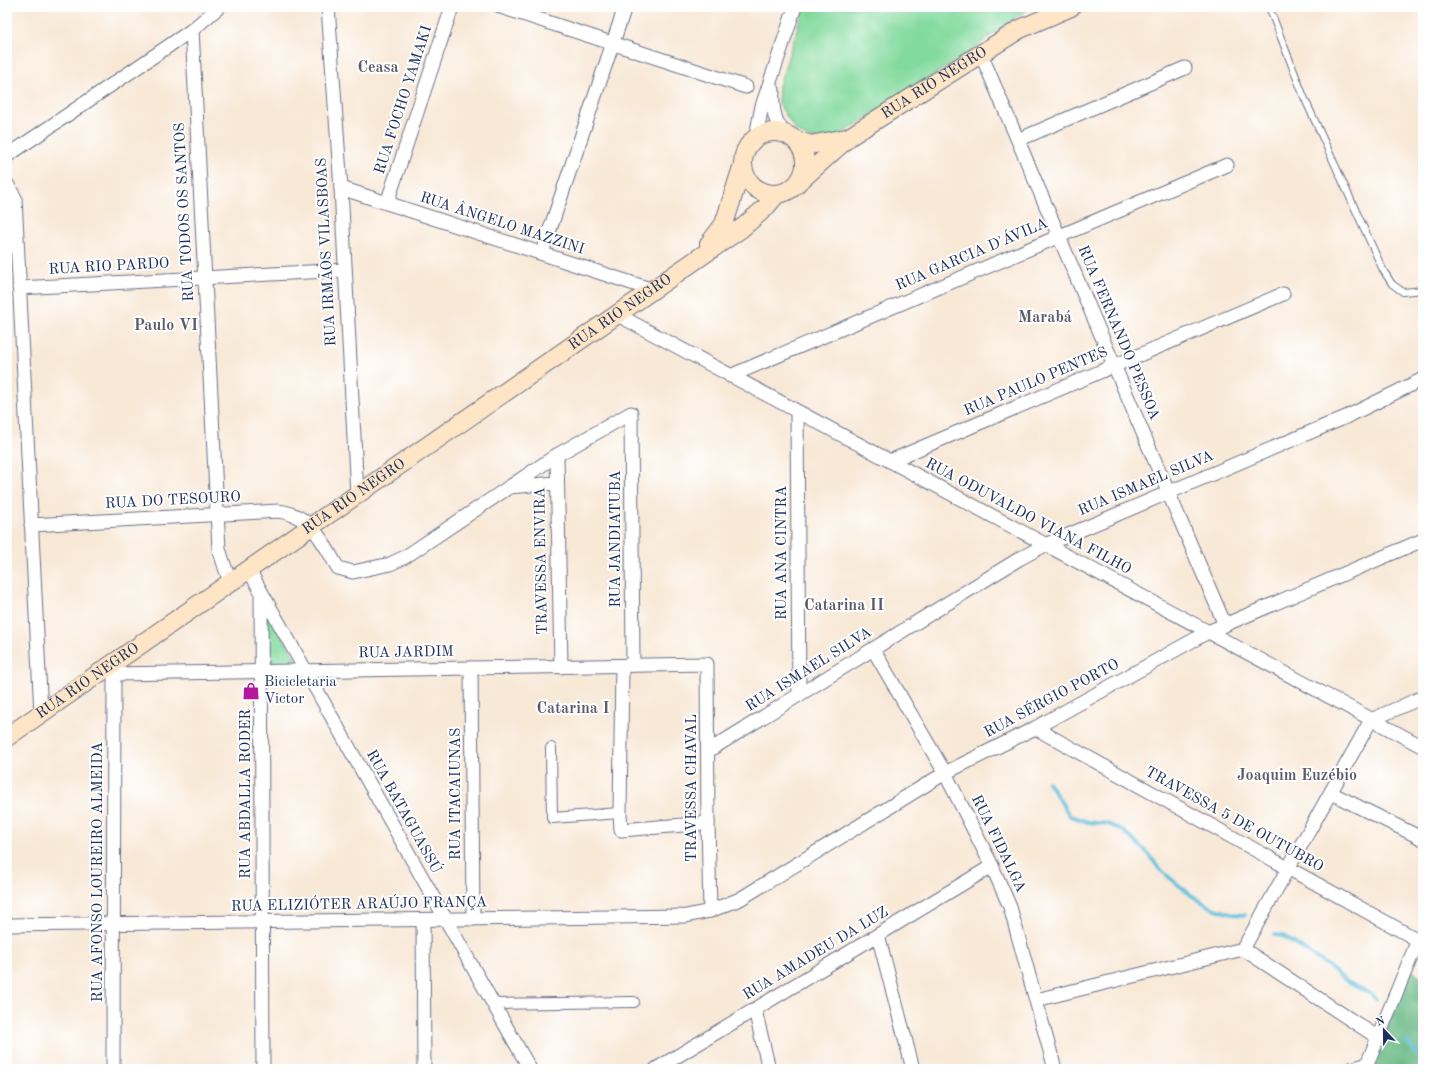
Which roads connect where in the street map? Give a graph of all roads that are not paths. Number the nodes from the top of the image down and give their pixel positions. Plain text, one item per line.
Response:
1 (219, 7) edge
2 (328, 7) edge
3 (452, 7) edge
4 (501, 7) edge
5 (625, 7) edge
6 (795, 7) edge
7 (1038, 7) edge
8 (1071, 7) edge
9 (1269, 7) edge
10 (530, 12) edge
11 (1020, 29) junction
12 (192, 30) junction
13 (612, 43) junction
14 (981, 54) junction
15 (1186, 68) dead end
16 (774, 69) junction
17 (746, 87) dead end
18 (756, 136) junction
19 (791, 136) junction
20 (849, 137) junction
21 (1018, 140) junction
22 (7, 156) edge
23 (1227, 164) dead end
24 (742, 167) junction
25 (802, 179) junction
26 (7, 184) edge
27 (340, 188) junction
28 (776, 195) junction
29 (387, 203) junction
30 (1059, 236) junction
31 (542, 254) junction
32 (700, 256) junction
33 (345, 270) junction
34 (205, 278) junction
35 (19, 288) junction
36 (653, 290) junction
37 (1423, 290) edge
38 (1283, 294) dead end
39 (618, 315) junction
40 (1114, 366) junction
41 (730, 376) junction
42 (1423, 379) edge
43 (797, 412) junction
44 (556, 455) junction
45 (890, 461) junction
46 (556, 483) junction
47 (507, 487) junction
48 (1168, 493) junction
49 (357, 495) junction
50 (217, 515) junction
51 (31, 525) junction
52 (312, 526) junction
53 (1423, 540) edge
54 (1045, 545) junction
55 (249, 570) junction
56 (230, 583) junction
57 (261, 591) junction
58 (1225, 625) junction
59 (1208, 632) junction
60 (873, 649) junction
61 (707, 664) joint
62 (627, 665) junction
63 (561, 666) junction
64 (471, 668) junction
65 (111, 670) junction
66 (306, 671) junction
67 (261, 672) junction
68 (799, 695) junction
69 (1423, 697) edge
70 (41, 713) junction
71 (1371, 720) junction
72 (1035, 728) junction
73 (7, 736) edge
74 (551, 748) dead end
75 (1423, 748) edge
76 (708, 751) junction
77 (945, 773) junction
78 (1330, 793) junction
79 (620, 813) junction
80 (708, 823) junction
81 (1423, 839) edge
82 (992, 866) junction
83 (1290, 868) junction
84 (710, 911) junction
85 (473, 919) junction
86 (423, 920) junction
87 (446, 920) junction
88 (262, 922) junction
89 (114, 924) junction
90 (7, 925) edge
91 (878, 935) junction
92 (1243, 949) junction
93 (1036, 1000) junction
94 (634, 1002) dead end
95 (493, 1004) junction
96 (755, 1010) junction
97 (1377, 1037) junction
98 (1365, 1067) edge
99 (113, 1069) edge
100 (263, 1069) edge
101 (424, 1069) edge
102 (530, 1069) edge
103 (656, 1069) edge
104 (769, 1069) edge
105 (913, 1069) edge
106 (1055, 1069) edge
107 (1351, 1069) edge

1 - 12 street
2 - 27 street, RUA IRMÃOS VILASBOAS
3 - 29 street, RUA FOCHO YAMAKI
4 - 10 street
5 - 13 street
6 - 16 street
7 - 11 main road, RUA RIO NEGRO
8 - 11 main road, RUA RIO NEGRO
9 - 37 lane
10 - 13 street
11 - 14 main road, RUA RIO NEGRO
12 - 22 street
12 - 34 street, RUA TODOS OS SANTOS
13 - 17 street
13 - 31 street
14 - 20 main road, RUA RIO NEGRO
14 - 21 street, RUA FERNANDO PESSOA
15 - 21 street
16 - 18 street
16 - 19 street
18 - 19 main road
18 - 24 main road
19 - 20 main road, RUA RIO NEGRO
19 - 25 main road
20 - 25 main road, RUA RIO NEGRO
21 - 30 street, RUA FERNANDO PESSOA
23 - 30 street, RUA GARCIA D'ÁVILA
24 - 28 main road
24 - 32 main road, RUA RIO NEGRO
25 - 28 main road
26 - 35 street
27 - 29 street, RUA ÂNGELO MAZZINI
27 - 33 street, RUA IRMÃOS VILASBOAS
28 - 32 main road, RUA RIO NEGRO
29 - 31 street, RUA ÂNGELO MAZZINI
30 - 40 street, RUA FERNANDO PESSOA
30 - 41 street, RUA GARCIA D'ÁVILA
31 - 36 street, RUA ÂNGELO MAZZINI
32 - 36 main road, RUA RIO NEGRO
33 - 34 street, RUA RIO PARDO
33 - 49 street, RUA IRMÃOS VILASBOAS
34 - 35 street, RUA RIO PARDO
34 - 50 street, RUA TODOS OS SANTOS
35 - 51 street
36 - 39 main road, RUA RIO NEGRO
38 - 40 street, RUA PAULO PENTES
39 - 41 street, RUA ODUVALDO VIANA FILHO
39 - 49 main road, RUA RIO NEGRO
40 - 45 street, RUA PAULO PENTES
40 - 48 street, RUA FERNANDO PESSOA
41 - 43 street, RUA ODUVALDO VIANA FILHO
42 - 48 street, RUA ISMAEL SILVA
43 - 45 street, RUA ODUVALDO VIANA FILHO
43 - 68 street, RUA ANA CINTRA
44 - 46 street, TRAVESSA ENVIRA
44 - 47 street
44 - 62 street, RUA JANDIATUBA
45 - 54 street, RUA ODUVALDO VIANA FILHO
46 - 47 street
46 - 63 street, TRAVESSA ENVIRA
47 - 52 street
48 - 54 street, RUA ISMAEL SILVA
48 - 58 street, RUA FERNANDO PESSOA
49 - 52 main road, RUA RIO NEGRO
50 - 51 street, RUA DO TESOURO
50 - 52 street, RUA DO TESOURO
50 - 56 street, RUA TODOS OS SANTOS
51 - 70 street
52 - 55 main road, RUA RIO NEGRO
53 - 58 street, RUA SÉRGIO PORTO
54 - 59 street, RUA ODUVALDO VIANA FILHO
54 - 60 street, RUA ISMAEL SILVA
55 - 56 main road, RUA RIO NEGRO
55 - 57 street, RUA BATAGUASSÚ
56 - 65 main road, RUA RIO NEGRO
57 - 66 street, RUA BATAGUASSÚ
57 - 67 street, RUA ABDALLA RODER
58 - 59 street, RUA SÉRGIO PORTO
59 - 71 street, RUA ODUVALDO VIANA FILHO
59 - 72 street, RUA SÉRGIO PORTO
60 - 68 street, RUA ISMAEL SILVA
60 - 77 street, RUA FIDALGA
61 - 62 street, RUA JARDIM
61 - 76 street, TRAVESSA CHAVAL
62 - 63 street, RUA JARDIM
62 - 79 street, RUA JANDIATUBA
63 - 64 street, RUA JARDIM
64 - 66 street, RUA JARDIM
64 - 85 street, RUA ITACAIUNAS
65 - 67 street, RUA JARDIM
65 - 70 main road, RUA RIO NEGRO
65 - 89 street, RUA AFONSO LOUREIRO ALMEIDA
66 - 67 street, RUA JARDIM
66 - 87 street, RUA BATAGUASSÚ
67 - 88 street, RUA ABDALLA RODER
68 - 76 street, RUA ISMAEL SILVA
69 - 71 street
70 - 73 main road, RUA RIO NEGRO
71 - 75 street, RUA ODUVALDO VIANA FILHO
71 - 78 street
72 - 77 street, RUA SÉRGIO PORTO
72 - 83 street, TRAVESSA 5 DE OUTUBRO
74 - 79 street
76 - 80 street, TRAVESSA CHAVAL
77 - 82 street, RUA FIDALGA
77 - 84 street, RUA SÉRGIO PORTO
78 - 81 street
78 - 83 street
79 - 80 street, RUA JANDIATUBA
80 - 84 street, TRAVESSA CHAVAL
82 - 91 street, RUA AMADEU DA LUZ
82 - 93 street, RUA FIDALGA
83 - 92 street
83 - 97 street, TRAVESSA 5 DE OUTUBRO
84 - 85 street, RUA ELIZIÓTER ARAÚJO FRANÇA
85 - 87 street, RUA ELIZIÓTER ARAÚJO FRANÇA
86 - 87 street, RUA ELIZIÓTER ARAÚJO FRANÇA
86 - 88 street, RUA ELIZIÓTER ARAÚJO FRANÇA
86 - 101 street
87 - 95 street, RUA BATAGUASSÚ
88 - 89 street, RUA ELIZIÓTER ARAÚJO FRANÇA
88 - 100 street, RUA ABDALLA RODER
89 - 90 street, RUA ELIZIÓTER ARAÚJO FRANÇA
89 - 99 street, RUA AFONSO LOUREIRO ALMEIDA
91 - 96 street, RUA AMADEU DA LUZ
91 - 105 street
92 - 93 street
92 - 97 street
93 - 106 street, RUA FIDALGA
94 - 95 street
95 - 102 street, RUA BATAGUASSÚ
96 - 103 street, RUA AMADEU DA LUZ
96 - 104 street
97 - 98 street
98 - 107 street

